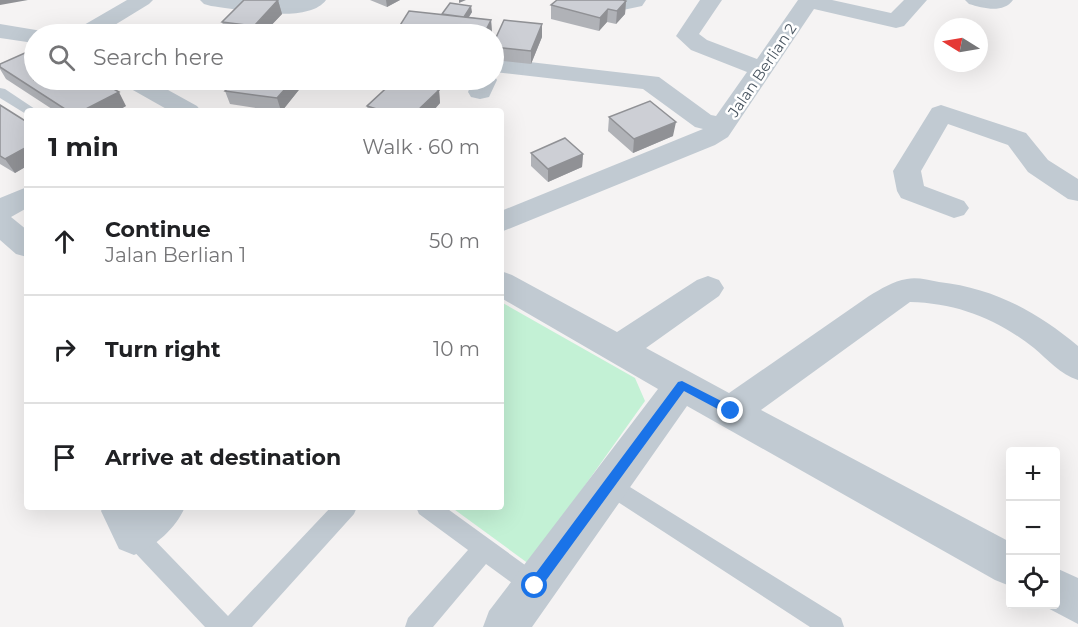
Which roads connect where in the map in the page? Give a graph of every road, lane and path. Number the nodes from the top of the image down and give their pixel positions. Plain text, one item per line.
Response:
1 (142, 0) edge
2 (165, 0) edge
3 (211, 0) edge
4 (315, 0) edge
5 (601, 0) edge
6 (635, 0) edge
7 (711, 0) edge
8 (916, 0) edge
9 (976, 0) edge
10 (1002, 0) edge
11 (102, 24) edge
12 (129, 24) edge
13 (0, 31) edge
14 (24, 35) edge
15 (504, 66) edge
16 (761, 69) junction
17 (149, 90) edge
18 (0, 92) edge
19 (26, 108) edge
20 (179, 108) edge
21 (725, 125) junction
22 (1078, 192) edge
23 (24, 198) edge
24 (954, 208) dead end
25 (0, 211) edge
26 (504, 221) edge
27 (0, 224) edge
28 (24, 244) edge
29 (504, 285) edge
30 (708, 288) dead end
31 (618, 349) junction
32 (1078, 366) edge
33 (682, 386) junction
34 (731, 411) junction
35 (609, 484) junction
36 (155, 510) edge
37 (343, 510) edge
38 (431, 510) edge
39 (127, 518) edge
40 (484, 549) junction
41 (1006, 562) edge
42 (1060, 592) edge
43 (1078, 602) edge
44 (521, 613) edge
45 (222, 627) edge
46 (235, 627) edge
47 (417, 627) edge
48 (832, 627) edge

1 - 11 street
2 - 12 street
3 - 4 street
5 - 6 street
7 - 16 street
8 - 16 street, Jalan Berlian 2
9 - 10 street
13 - 14 street
15 - 21 street
16 - 21 street, Jalan Berlian 2
17 - 20 street
18 - 19 lane
21 - 26 street, Jalan Berlian 2
22 - 24 street
23 - 25 street
27 - 28 street
29 - 31 street
30 - 31 street
31 - 33 street
32 - 34 street
33 - 34 street
33 - 35 street
34 - 41 street
35 - 44 street
35 - 48 lane
36 - 39 street
37 - 46 lane
38 - 40 lane
39 - 45 lane
40 - 44 lane
40 - 47 lane
42 - 43 street

